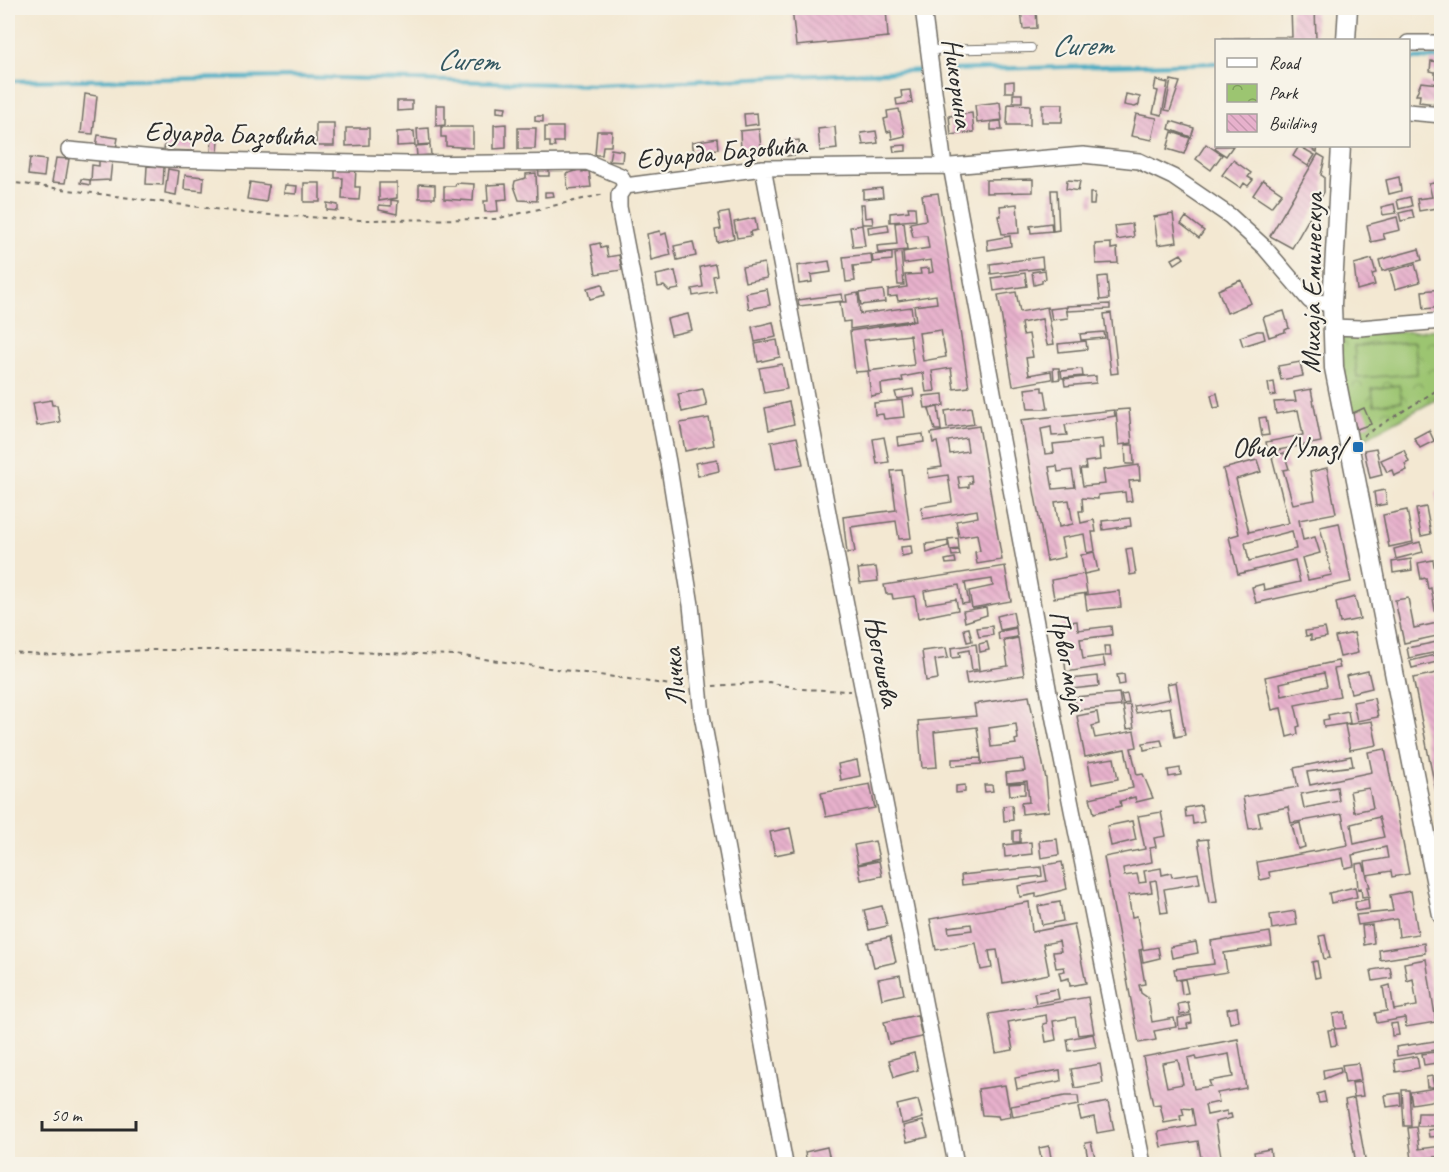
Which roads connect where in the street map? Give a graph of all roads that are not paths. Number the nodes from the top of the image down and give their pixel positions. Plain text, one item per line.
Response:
1 (923, 8) edge
2 (1348, 8) edge
3 (1346, 39) edge
4 (1410, 43) edge
5 (1442, 43) edge
6 (1031, 48) dead end
7 (928, 50) junction
8 (1410, 112) edge
9 (1442, 115) edge
10 (1341, 147) edge
11 (69, 150) dead end
12 (948, 166) junction
13 (763, 168) junction
14 (622, 190) junction
15 (1332, 304) junction
16 (1442, 321) edge
17 (1332, 327) junction
18 (1442, 915) edge
19 (785, 1164) edge
20 (956, 1164) edge
21 (1143, 1164) edge

1 - 7 street, Никорина
2 - 3 street
4 - 5 street
6 - 7 lane
7 - 12 street, Никорина
8 - 9 street
10 - 15 street, Михаја Еминескуа
11 - 14 street, Едуарда Базовића
12 - 13 street, Едуарда Базовића
12 - 15 street, Едуарда Базовића
12 - 21 street, Првог маја
13 - 14 street, Едуарда Базовића
13 - 20 street, Његошева
14 - 19 street, Личка
15 - 17 street, Михаја Еминескуа
16 - 17 street
17 - 18 street, Михаја Еминескуа

